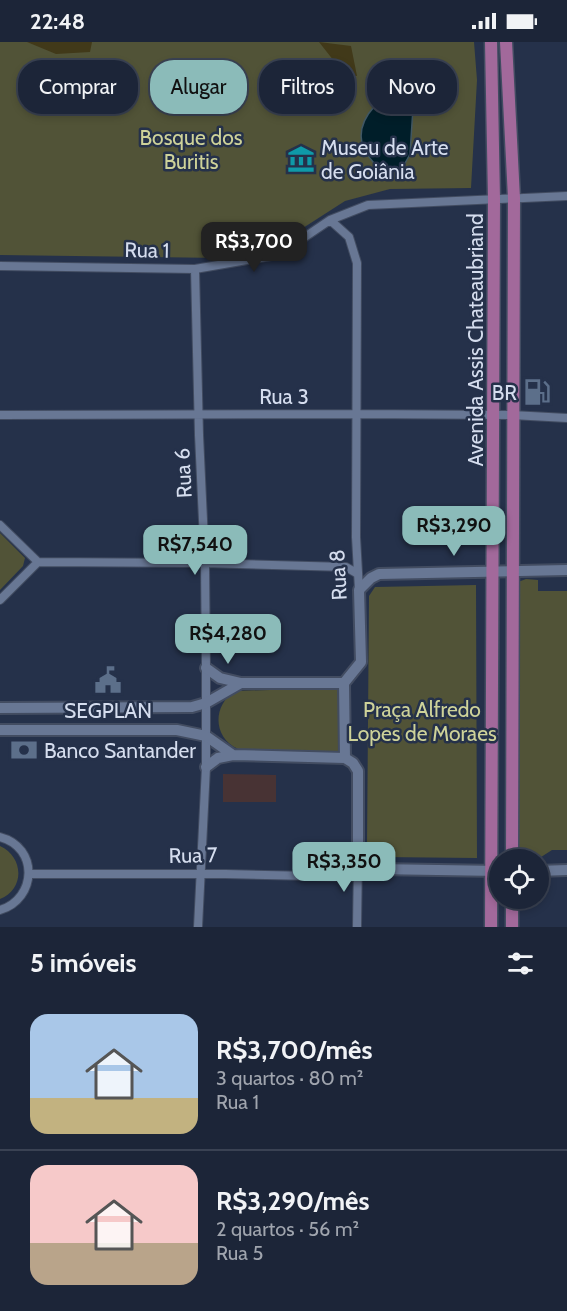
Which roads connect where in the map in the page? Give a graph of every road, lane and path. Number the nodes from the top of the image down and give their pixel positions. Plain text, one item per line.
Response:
1 (491, 42) edge
2 (506, 42) edge
3 (567, 196) edge
4 (514, 198) junction
5 (494, 199) junction
6 (330, 220) junction
7 (0, 266) edge
8 (195, 269) junction
9 (356, 414) junction
10 (0, 415) edge
11 (199, 415) junction
12 (512, 415) junction
13 (494, 416) junction
14 (567, 418) edge
15 (0, 525) edge
16 (38, 562) junction
17 (205, 563) junction
18 (567, 570) edge
19 (493, 571) junction
20 (512, 571) junction
21 (358, 574) junction
22 (359, 590) junction
23 (0, 600) edge
24 (206, 668) junction
25 (241, 683) junction
26 (344, 684) junction
27 (206, 703) junction
28 (0, 708) edge
29 (0, 730) edge
30 (206, 736) junction
31 (233, 755) junction
32 (345, 758) junction
33 (206, 767) junction
34 (0, 837) edge
35 (496, 849) edge
36 (512, 849) edge
37 (358, 859) junction
38 (567, 870) edge
39 (489, 871) edge
40 (549, 871) edge
41 (29, 874) junction
42 (200, 875) junction
43 (357, 877) junction
44 (493, 909) edge
45 (512, 909) edge
46 (0, 910) edge
47 (198, 927) edge
48 (357, 927) edge
49 (491, 927) edge
50 (512, 927) edge

1 - 5 main road, Avenida Assis Chateaubriand
2 - 4 main road, Avenida Assis Chateaubriand
3 - 4 street, Rua 1
4 - 5 street, Rua 1
4 - 12 main road, Avenida Assis Chateaubriand
5 - 6 street, Rua 1
5 - 13 main road, Avenida Assis Chateaubriand
6 - 8 street, Rua 1
6 - 9 street, Rua 8
7 - 8 street, Rua 1
8 - 11 street, Rua 6
9 - 11 street, Rua 3
9 - 13 street, Rua 3
9 - 21 street, Rua 8
10 - 11 street, Rua 3
11 - 17 street, Rua 6
12 - 13 street, Rua 3
12 - 14 street, Rua 3
12 - 20 main road, Avenida Assis Chateaubriand
13 - 19 main road, Avenida Assis Chateaubriand
15 - 16 street
16 - 17 street
16 - 23 street
17 - 21 street
17 - 24 street, Rua 6
18 - 20 main road
19 - 20 main road
19 - 22 main road
19 - 35 main road, Avenida Assis Chateaubriand
20 - 36 main road, Avenida Assis Chateaubriand
21 - 22 street, Rua 8
22 - 26 main road, Rua 8
24 - 25 main road
24 - 27 street, Rua 6
25 - 26 main road
25 - 27 main road
26 - 32 main road
27 - 28 main road
27 - 30 street, Rua 6
29 - 30 main road
30 - 31 main road
30 - 33 street, Rua 6
31 - 32 main road
31 - 33 main road
32 - 37 main road
33 - 42 street, Rua 6
34 - 41 street
37 - 39 main road
37 - 43 street
38 - 40 main road
41 - 42 street, Rua 7
41 - 46 street
42 - 43 street, Rua 7
42 - 47 street, Rua 6
43 - 48 street
44 - 49 main road, Avenida Assis Chateaubriand
45 - 50 main road

